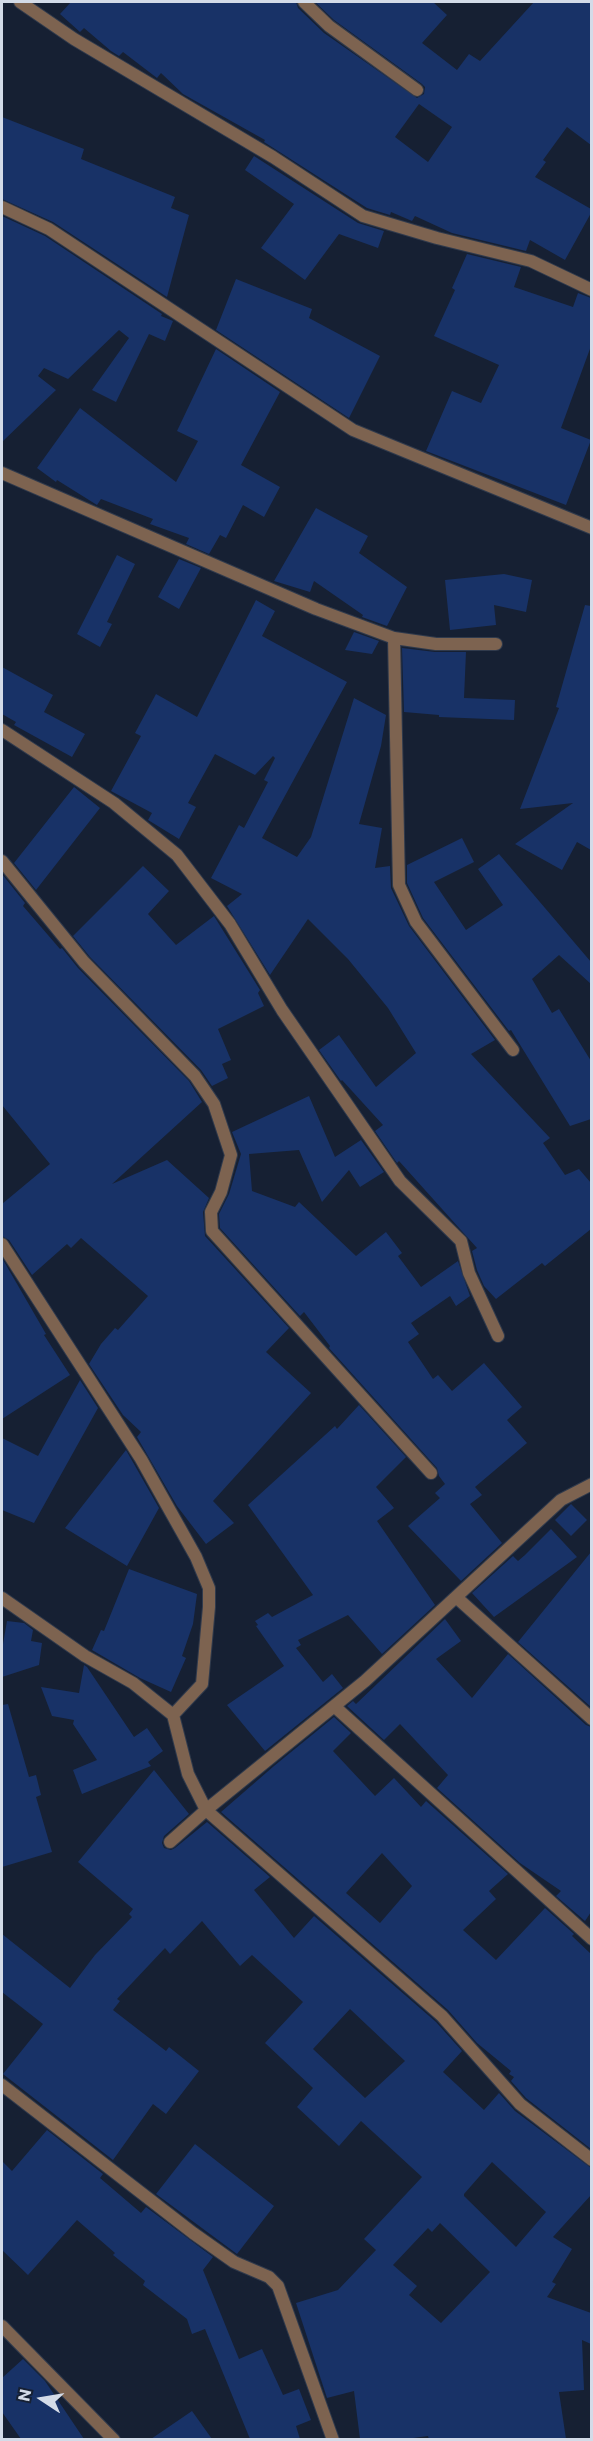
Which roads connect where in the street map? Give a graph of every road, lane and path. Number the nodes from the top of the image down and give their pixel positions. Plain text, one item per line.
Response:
1 (20, 2) edge
2 (304, 2) edge
3 (417, 90) dead end
4 (2, 207) edge
5 (591, 290) edge
6 (2, 473) edge
7 (591, 528) edge
8 (394, 638) junction
9 (496, 644) dead end
10 (2, 730) edge
11 (2, 861) edge
12 (513, 1050) dead end
13 (2, 1244) edge
14 (498, 1336) dead end
15 (431, 1473) dead end
16 (591, 1484) edge
17 (456, 1597) junction
18 (2, 1598) edge
19 (334, 1706) junction
20 (172, 1715) junction
21 (591, 1719) edge
22 (206, 1810) junction
23 (170, 1842) dead end
24 (591, 1939) edge
25 (2, 2085) edge
26 (591, 2160) edge
27 (2, 2326) edge
28 (114, 2439) edge
29 (333, 2439) edge

1 - 5 street
2 - 3 street
4 - 7 street
6 - 8 street
8 - 9 street
8 - 12 street
10 - 14 street
11 - 15 street
13 - 20 street
16 - 17 street
17 - 19 street
17 - 21 street
18 - 20 street
19 - 22 street
19 - 24 street
20 - 22 street
22 - 23 street
22 - 26 street
25 - 29 street
27 - 28 street

